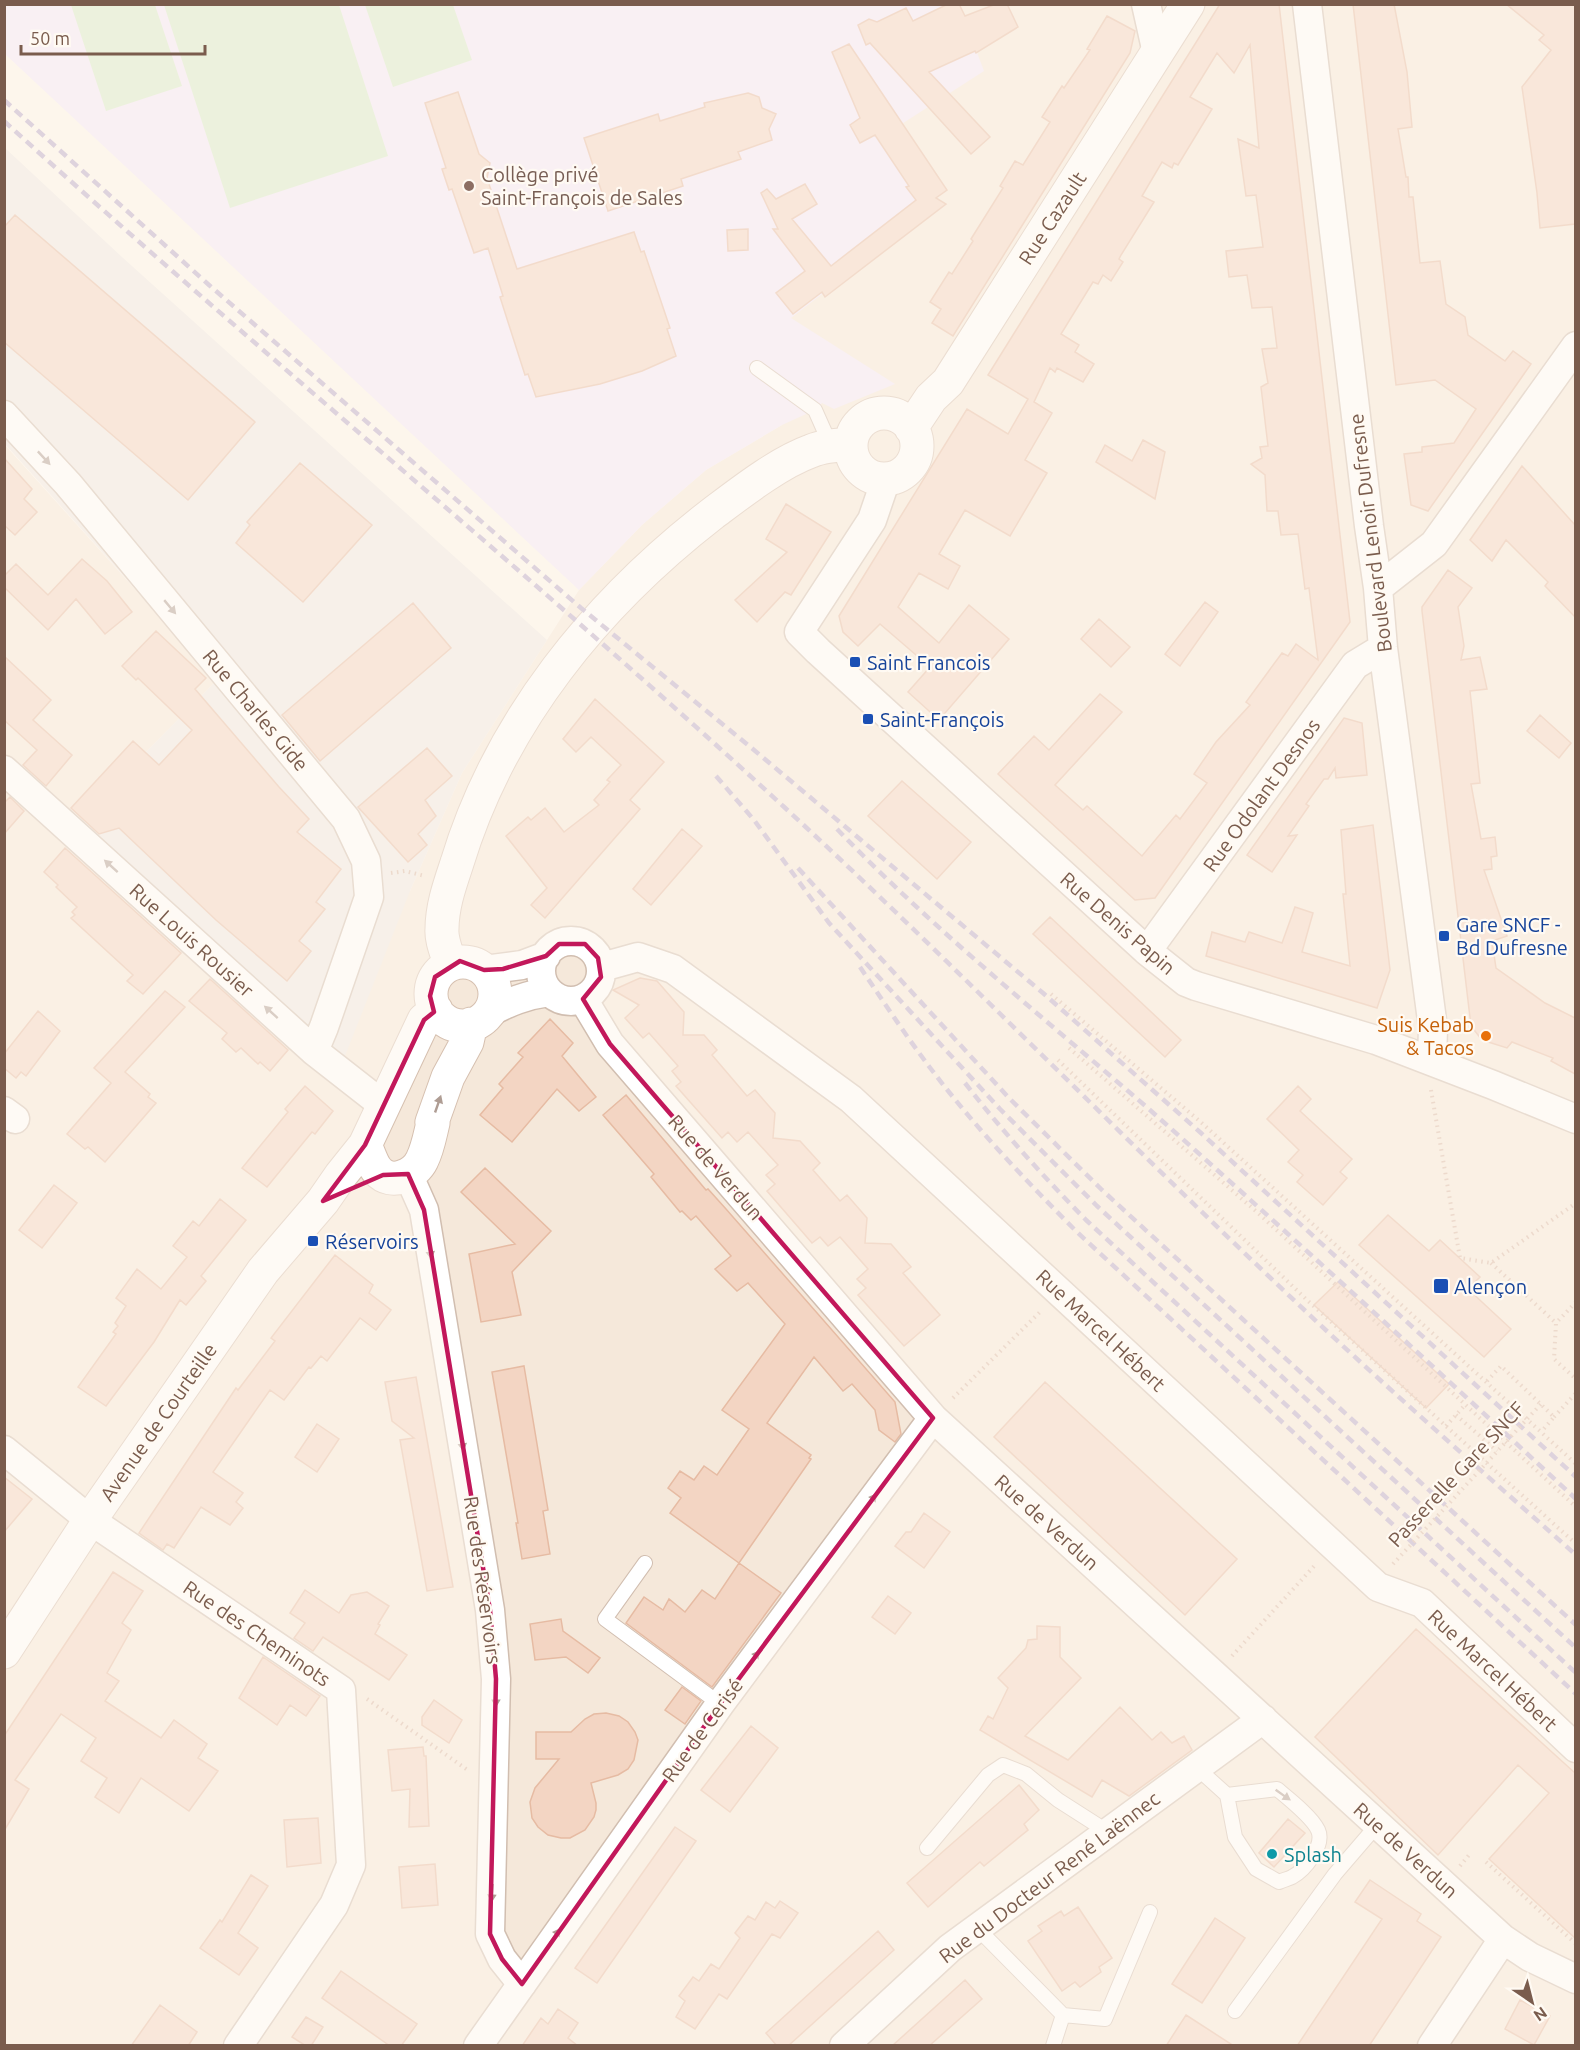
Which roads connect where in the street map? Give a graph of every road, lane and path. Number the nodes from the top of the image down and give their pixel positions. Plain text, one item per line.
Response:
1 (1146, 4) edge
2 (1188, 4) edge
3 (1307, 4) edge
4 (1157, 52) junction
5 (1575, 346) edge
6 (757, 368) dead end
7 (4, 415) edge
8 (911, 428) junction
9 (841, 445) junction
10 (886, 479) junction
11 (1378, 588) junction
12 (1383, 648) junction
13 (4, 770) edge
14 (368, 879) junction
15 (432, 879) dead end
16 (1147, 951) junction
17 (546, 956) junction
18 (450, 964) junction
19 (602, 967) junction
20 (484, 970) junction
21 (549, 992) junction
22 (1052, 994) dead end
23 (583, 999) junction
24 (436, 1011) junction
25 (480, 1018) junction
26 (1069, 1048) dead end
27 (314, 1051) junction
28 (1058, 1060) dead end
29 (1432, 1061) junction
30 (383, 1105) junction
31 (1575, 1119) edge
32 (365, 1145) junction
33 (396, 1174) junction
34 (323, 1201) junction
35 (1575, 1203) edge
36 (1491, 1263) junction
37 (1060, 1293) junction
38 (1575, 1302) edge
39 (1556, 1323) junction
40 (1575, 1379) edge
41 (1486, 1381) junction
42 (1575, 1393) edge
43 (953, 1398) dead end
44 (1541, 1404) junction
45 (1465, 1405) junction
46 (1456, 1415) junction
47 (1554, 1417) junction
48 (933, 1418) junction
49 (1446, 1426) junction
50 (1541, 1432) junction
51 (4, 1450) edge
52 (1497, 1451) junction
53 (1575, 1464) edge
54 (1575, 1508) edge
55 (90, 1520) junction
56 (1575, 1544) edge
57 (1333, 1545) junction
58 (645, 1563) dead end
59 (1393, 1564) dead end
60 (4, 1652) edge
61 (1230, 1658) dead end
62 (341, 1690) junction
63 (720, 1704) junction
64 (1263, 1719) junction
65 (1575, 1748) edge
66 (1196, 1767) junction
67 (495, 1781) junction
68 (1227, 1795) junction
69 (1378, 1824) junction
70 (1108, 1832) junction
71 (927, 1848) dead end
72 (1469, 1855) dead end
73 (1486, 1862) dead end
74 (1462, 1863) dead end
75 (1150, 1912) dead end
76 (977, 1928) junction
77 (1503, 1939) junction
78 (1575, 1944) edge
79 (1575, 1979) edge
80 (522, 1984) junction
81 (1235, 2011) dead end
82 (1063, 2015) junction
83 (238, 2046) edge
84 (478, 2046) edge
85 (844, 2046) edge
86 (1053, 2046) edge
87 (1432, 2046) edge

1 - 4 street
2 - 4 street, Rue Cazault
3 - 11 street, Boulevard Lenoir Dufresne
4 - 8 street, Rue Cazault
5 - 11 street
6 - 9 lane
7 -> 14 street, Rue Charles Gide
8 - 9 street
8 - 10 street
9 - 10 street
9 - 18 street
10 - 16 street, Rue Denis Papin
11 - 12 street, Boulevard Lenoir Dufresne
12 - 16 street, Rue Odolant Desnos
12 - 29 street, Boulevard Lenoir Dufresne
27 -> 13 street, Rue Louis Rousier
14 - 15 path
14 - 27 street, Rue Charles Gide
16 - 29 street, Rue Denis Papin
17 - 19 street
17 - 20 street
17 - 21 street
18 - 20 street
18 - 24 street
19 - 23 street
19 - 37 street, Rue Marcel Hébert
20 - 25 street
21 - 23 street
21 - 25 street
22 - 41 path
23 - 48 street, Rue de Verdun
24 - 25 street
24 - 30 street, Avenue de Courteille
33 -> 25 street
26 - 45 path
27 - 30 street, Rue Louis Rousier
28 - 49 path
29 - 31 street, Rue Denis Papin
29 - 36 path
30 - 32 street, Avenue de Courteille
32 - 33 street
32 - 34 street, Avenue de Courteille
33 - 34 street, Avenue de Courteille
33 -> 67 street, Rue des Réservoirs
34 - 55 street, Avenue de Courteille
35 - 36 path
36 - 39 path
37 - 43 path
37 - 57 street, Rue Marcel Hébert
38 - 39 path
39 - 40 path
41 - 44 path
41 - 50 path
42 - 47 path
44 - 47 path
44 - 52 path, Passerelle Gare SNCF, bridge
45 - 46 path
45 - 54 path
46 - 49 path
46 - 52 path
47 - 50 path
63 -> 48 street, Rue de Cerisé
48 - 64 street, Rue de Verdun
49 - 56 path
50 - 53 path
51 - 55 street, Rue des Cheminots
52 - 59 path, Passerelle Gare SNCF, bridge
55 - 60 street, Avenue de Courteille
55 - 62 street, Rue des Cheminots
57 - 61 path
57 - 65 street, Rue Marcel Hébert
58 - 63 lane
62 - 67 path
62 - 83 street, Rue des Cheminots
80 -> 63 street, Rue de Cerisé
64 - 66 street, Rue du Docteur René Laënnec
64 - 69 street, Rue de Verdun
66 - 68 lane
66 - 70 street, Rue du Docteur René Laënnec
67 -> 80 street, Rue des Réservoirs
68 -> 68 lane
69 - 77 street, Rue de Verdun
69 - 81 lane
70 - 71 lane
70 - 76 street, Rue du Docteur René Laënnec
72 - 74 path
73 - 78 path
75 - 82 lane
76 - 82 lane
76 - 85 street, Rue du Docteur René Laënnec
77 - 79 street, Rue de Verdun
77 - 87 street
80 - 84 street, Rue de Cerisé
82 - 86 lane

